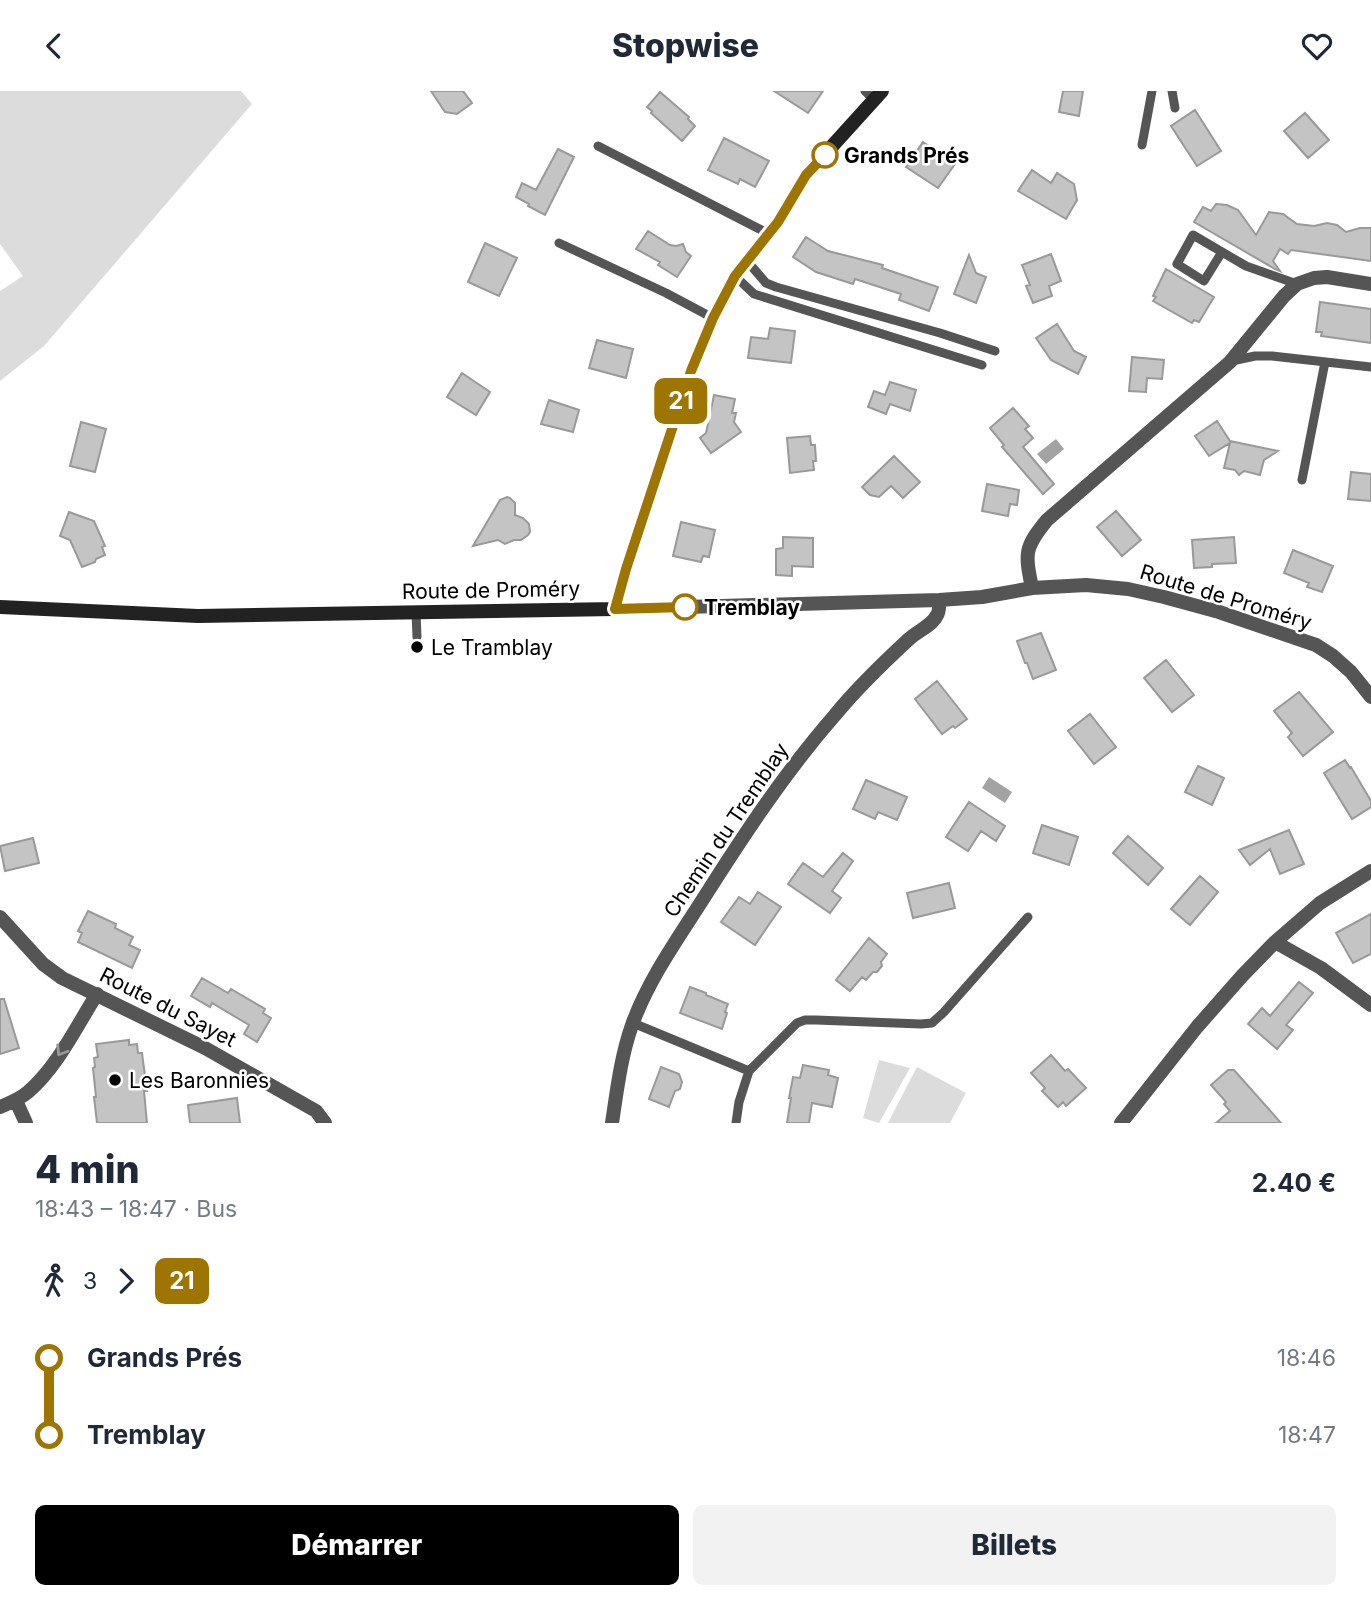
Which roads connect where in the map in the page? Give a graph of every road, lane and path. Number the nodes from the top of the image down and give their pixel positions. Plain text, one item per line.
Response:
1 (1152, 91) edge
2 (1172, 91) edge
3 (874, 94) edge
4 (1175, 108) dead end
5 (1142, 145) dead end
6 (598, 146) dead end
7 (769, 234) junction
8 (559, 243) dead end
9 (1222, 251) junction
10 (747, 261) junction
11 (735, 276) junction
12 (1297, 284) junction
13 (1371, 284) edge
14 (713, 318) junction
15 (995, 351) dead end
16 (1230, 362) junction
17 (1325, 362) junction
18 (982, 365) dead end
19 (1371, 367) edge
20 (1302, 480) dead end
21 (1032, 588) junction
22 (939, 600) junction
23 (0, 607) edge
24 (615, 609) junction
25 (416, 613) junction
26 (417, 636) dead end
27 (1371, 697) edge
28 (1371, 871) edge
29 (0, 917) edge
30 (1028, 917) dead end
31 (1275, 942) junction
32 (97, 994) junction
33 (1371, 1005) edge
34 (633, 1023) junction
35 (749, 1071) junction
36 (16, 1101) junction
37 (0, 1107) edge
38 (26, 1123) edge
39 (325, 1123) edge
40 (612, 1123) edge
41 (736, 1123) edge
42 (1121, 1123) edge

1 - 5 lane
2 - 4 lane
3 - 7 street
6 - 7 lane
7 - 10 street
8 - 14 lane
9 - 9 lane
9 - 12 lane
10 - 11 street
10 - 15 lane
11 - 14 street
11 - 18 lane
12 - 13 street
12 - 16 street
14 - 24 street
16 - 17 lane
16 - 21 street
17 - 19 lane
17 - 20 lane
21 - 22 street, Route de Proméry
21 - 27 street, Route de Proméry
22 - 24 street, Route de Proméry
22 - 34 street, Chemin du Tremblay
23 - 25 street, Route de Proméry
24 - 25 street, Route de Proméry
25 - 26 lane
28 - 31 street
29 - 32 street, Route du Sayet
30 - 35 lane
31 - 33 street
31 - 42 street
32 -> 36 street
32 - 39 street, Route du Sayet
34 - 35 lane
34 - 40 street, Chemin du Tremblay
35 - 41 lane
36 - 37 street
36 - 38 street

